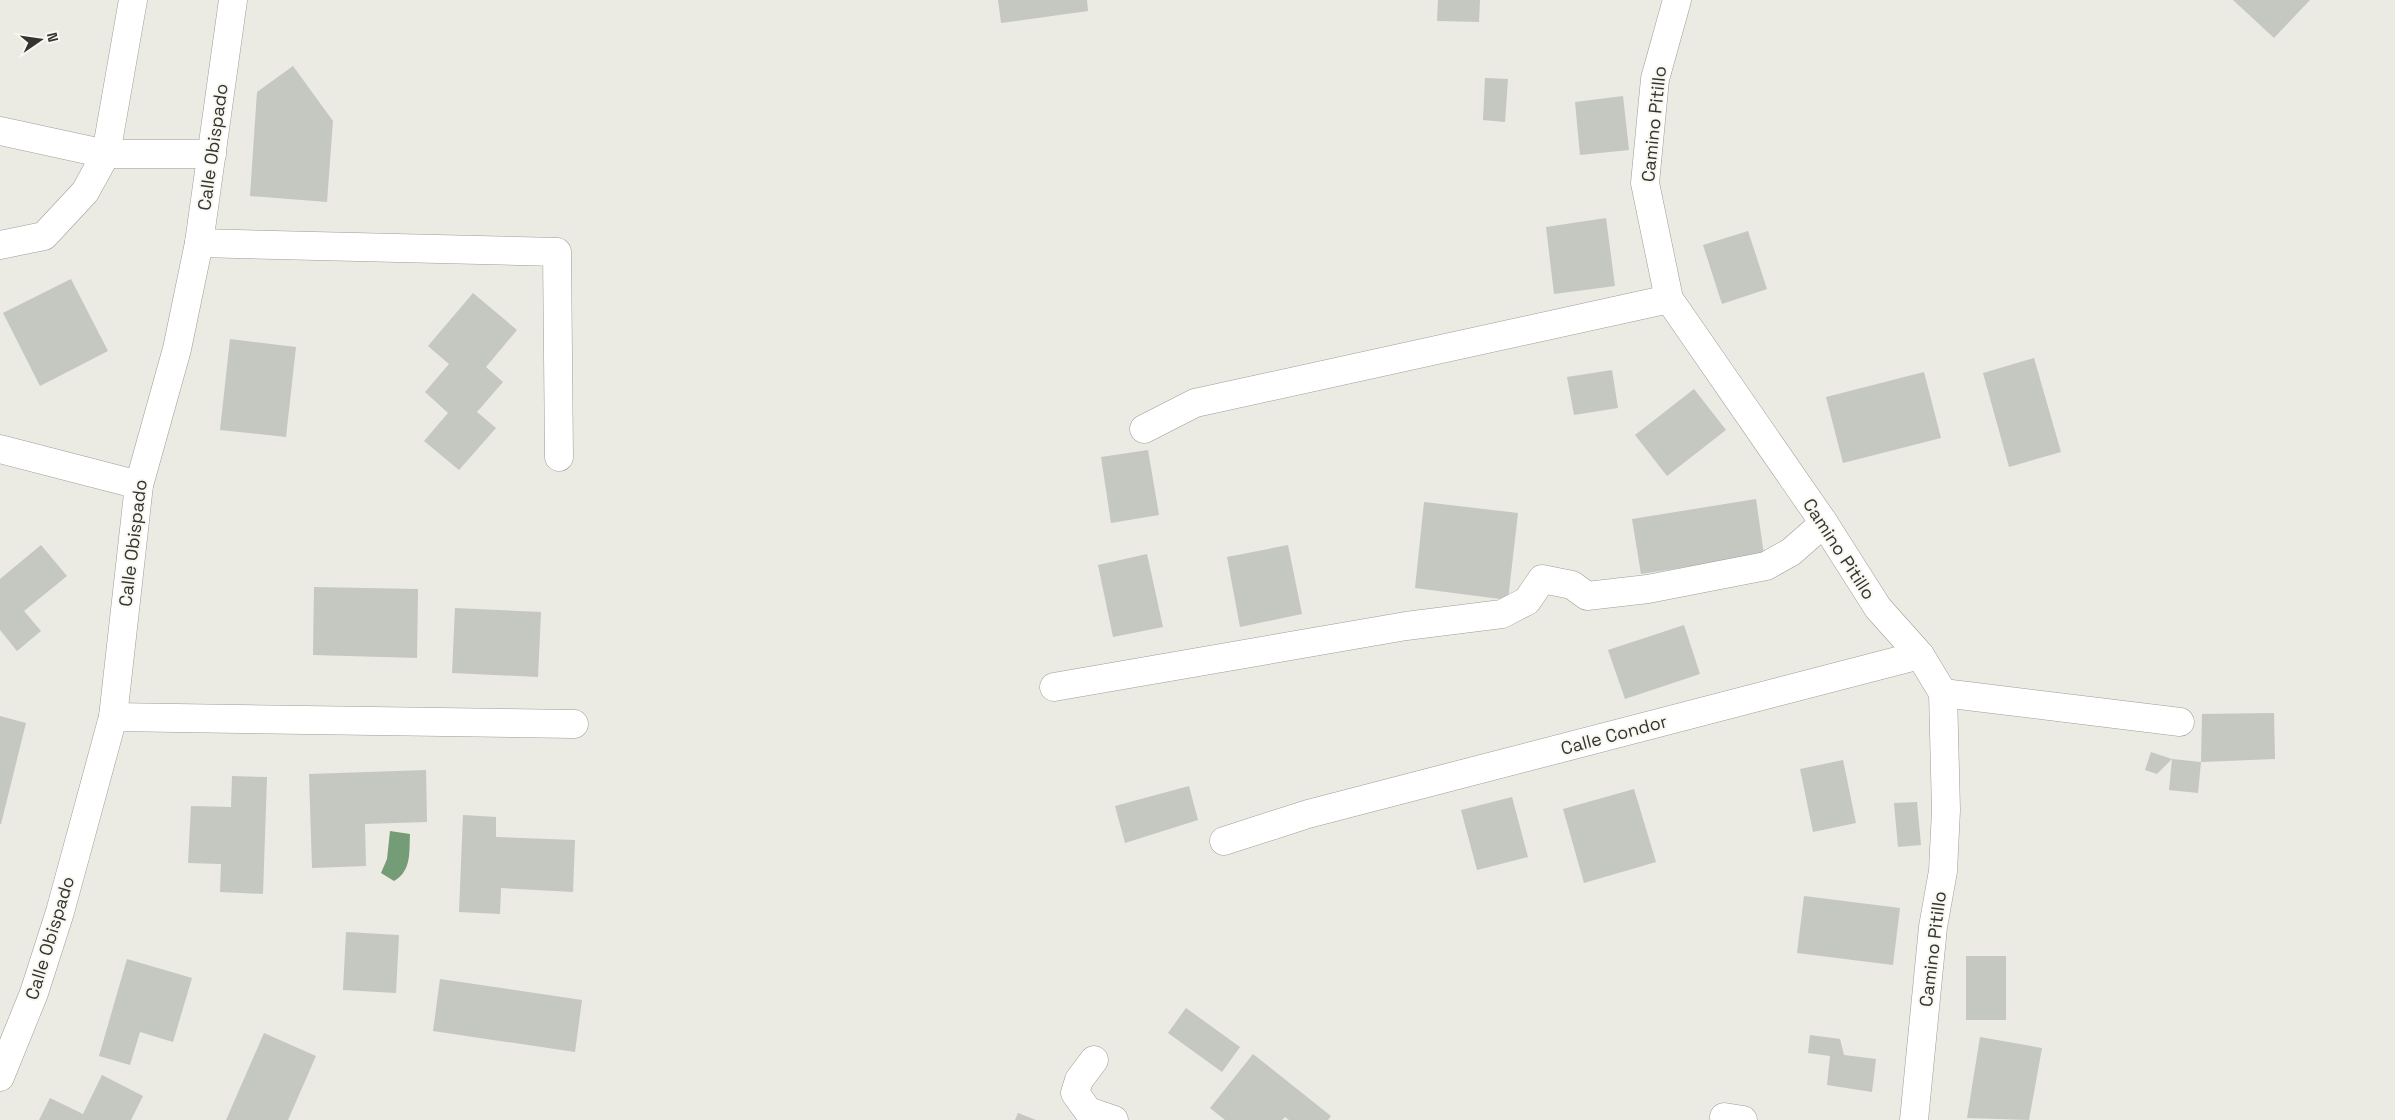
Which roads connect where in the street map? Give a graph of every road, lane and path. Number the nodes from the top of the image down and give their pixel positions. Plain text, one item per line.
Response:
1 (133, 0) edge
2 (233, 0) edge
3 (1678, 0) edge
4 (0, 131) edge
5 (106, 154) junction
6 (212, 154) junction
7 (199, 243) junction
8 (1, 248) edge
9 (1669, 299) junction
10 (1144, 429) dead end
11 (0, 449) edge
12 (559, 457) dead end
13 (138, 485) junction
14 (1824, 523) junction
15 (1920, 655) junction
16 (1054, 688) dead end
17 (1943, 693) junction
18 (113, 717) junction
19 (2180, 722) dead end
20 (574, 724) dead end
21 (1224, 841) dead end
22 (1094, 1060) dead end
23 (0, 1077) edge
24 (1114, 1120) edge
25 (1914, 1120) edge

1 - 5 street
2 - 6 street, Calle Obispado
3 - 9 street, Camino Pitillo
4 - 5 street
5 - 6 street
5 - 8 street
6 - 7 street, Calle Obispado
7 - 12 street
7 - 13 street, Calle Obispado
9 - 10 street
9 - 14 street, Camino Pitillo
11 - 13 street
13 - 18 street, Calle Obispado
14 - 15 street, Camino Pitillo
14 - 16 street
15 - 17 street, Camino Pitillo
15 - 21 street, Calle Condor
17 - 19 street
17 - 25 street, Camino Pitillo
18 - 20 street
18 - 23 street, Calle Obispado
22 - 24 street

